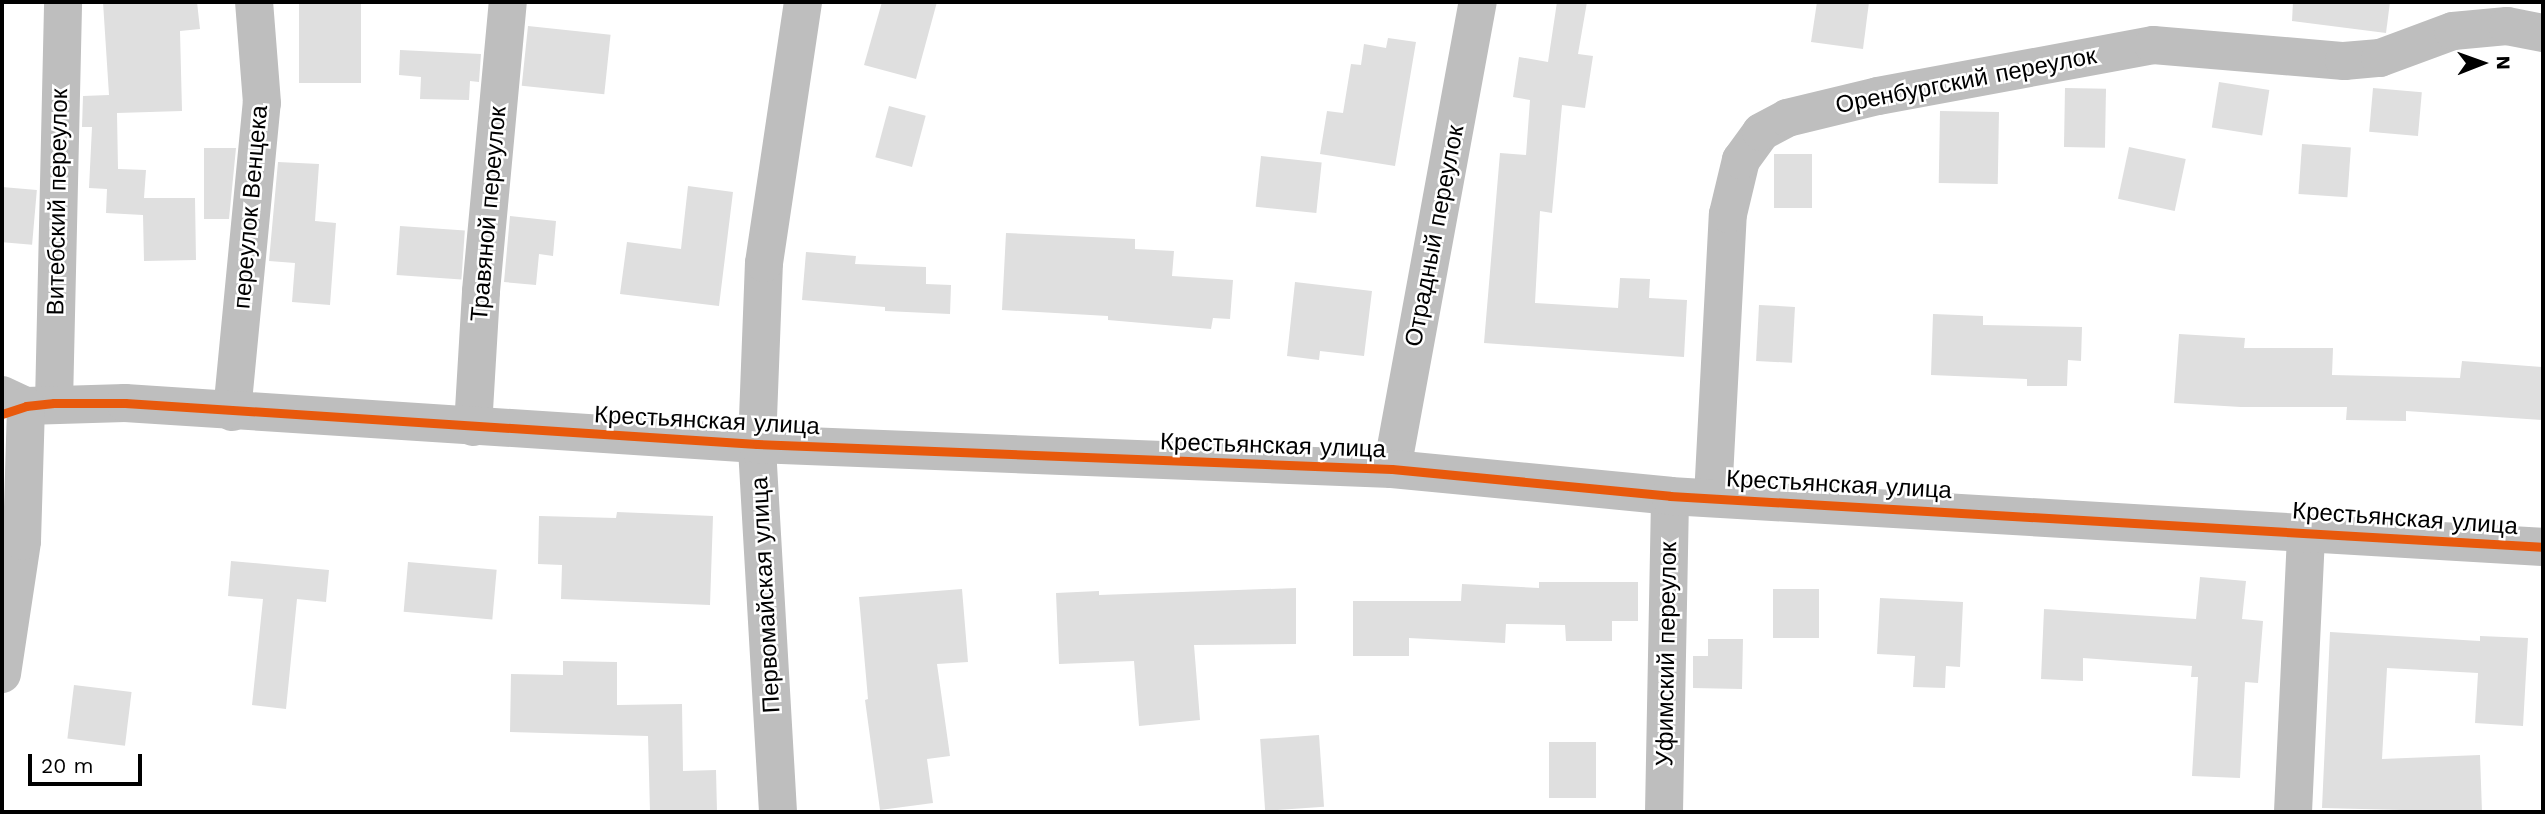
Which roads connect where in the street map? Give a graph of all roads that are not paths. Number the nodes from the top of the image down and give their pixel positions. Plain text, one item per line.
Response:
1 (62, 2) edge
2 (254, 2) edge
3 (508, 2) edge
4 (803, 2) edge
5 (1478, 2) edge
6 (2543, 33) edge
7 (21, 404) edge
8 (232, 412) junction
9 (472, 427) junction
10 (757, 444) junction
11 (1392, 470) junction
12 (1670, 496) junction
13 (1713, 497) junction
14 (2306, 532) junction
15 (2543, 547) edge
16 (2, 674) edge
17 (778, 812) edge
18 (1664, 812) edge
19 (2293, 812) edge

1 - 7 street, Витебский переулок
2 - 8 street, переулок Венцека
3 - 9 street, Травяной переулок
4 - 10 street, Первомайская улица
5 - 11 street, Отрадный переулок
6 - 13 street, Оренбургский переулок
7 - 8 street, Крестьянская улица
7 - 16 street, Витебский переулок
8 - 9 street, Крестьянская улица
9 - 10 street, Крестьянская улица
10 - 11 street, Крестьянская улица
10 - 17 street, Первомайская улица
11 - 12 street, Крестьянская улица
12 - 13 street, Крестьянская улица
12 - 18 street, Уфимский переулок
13 - 14 street, Крестьянская улица
14 - 15 street, Крестьянская улица
14 - 19 street

